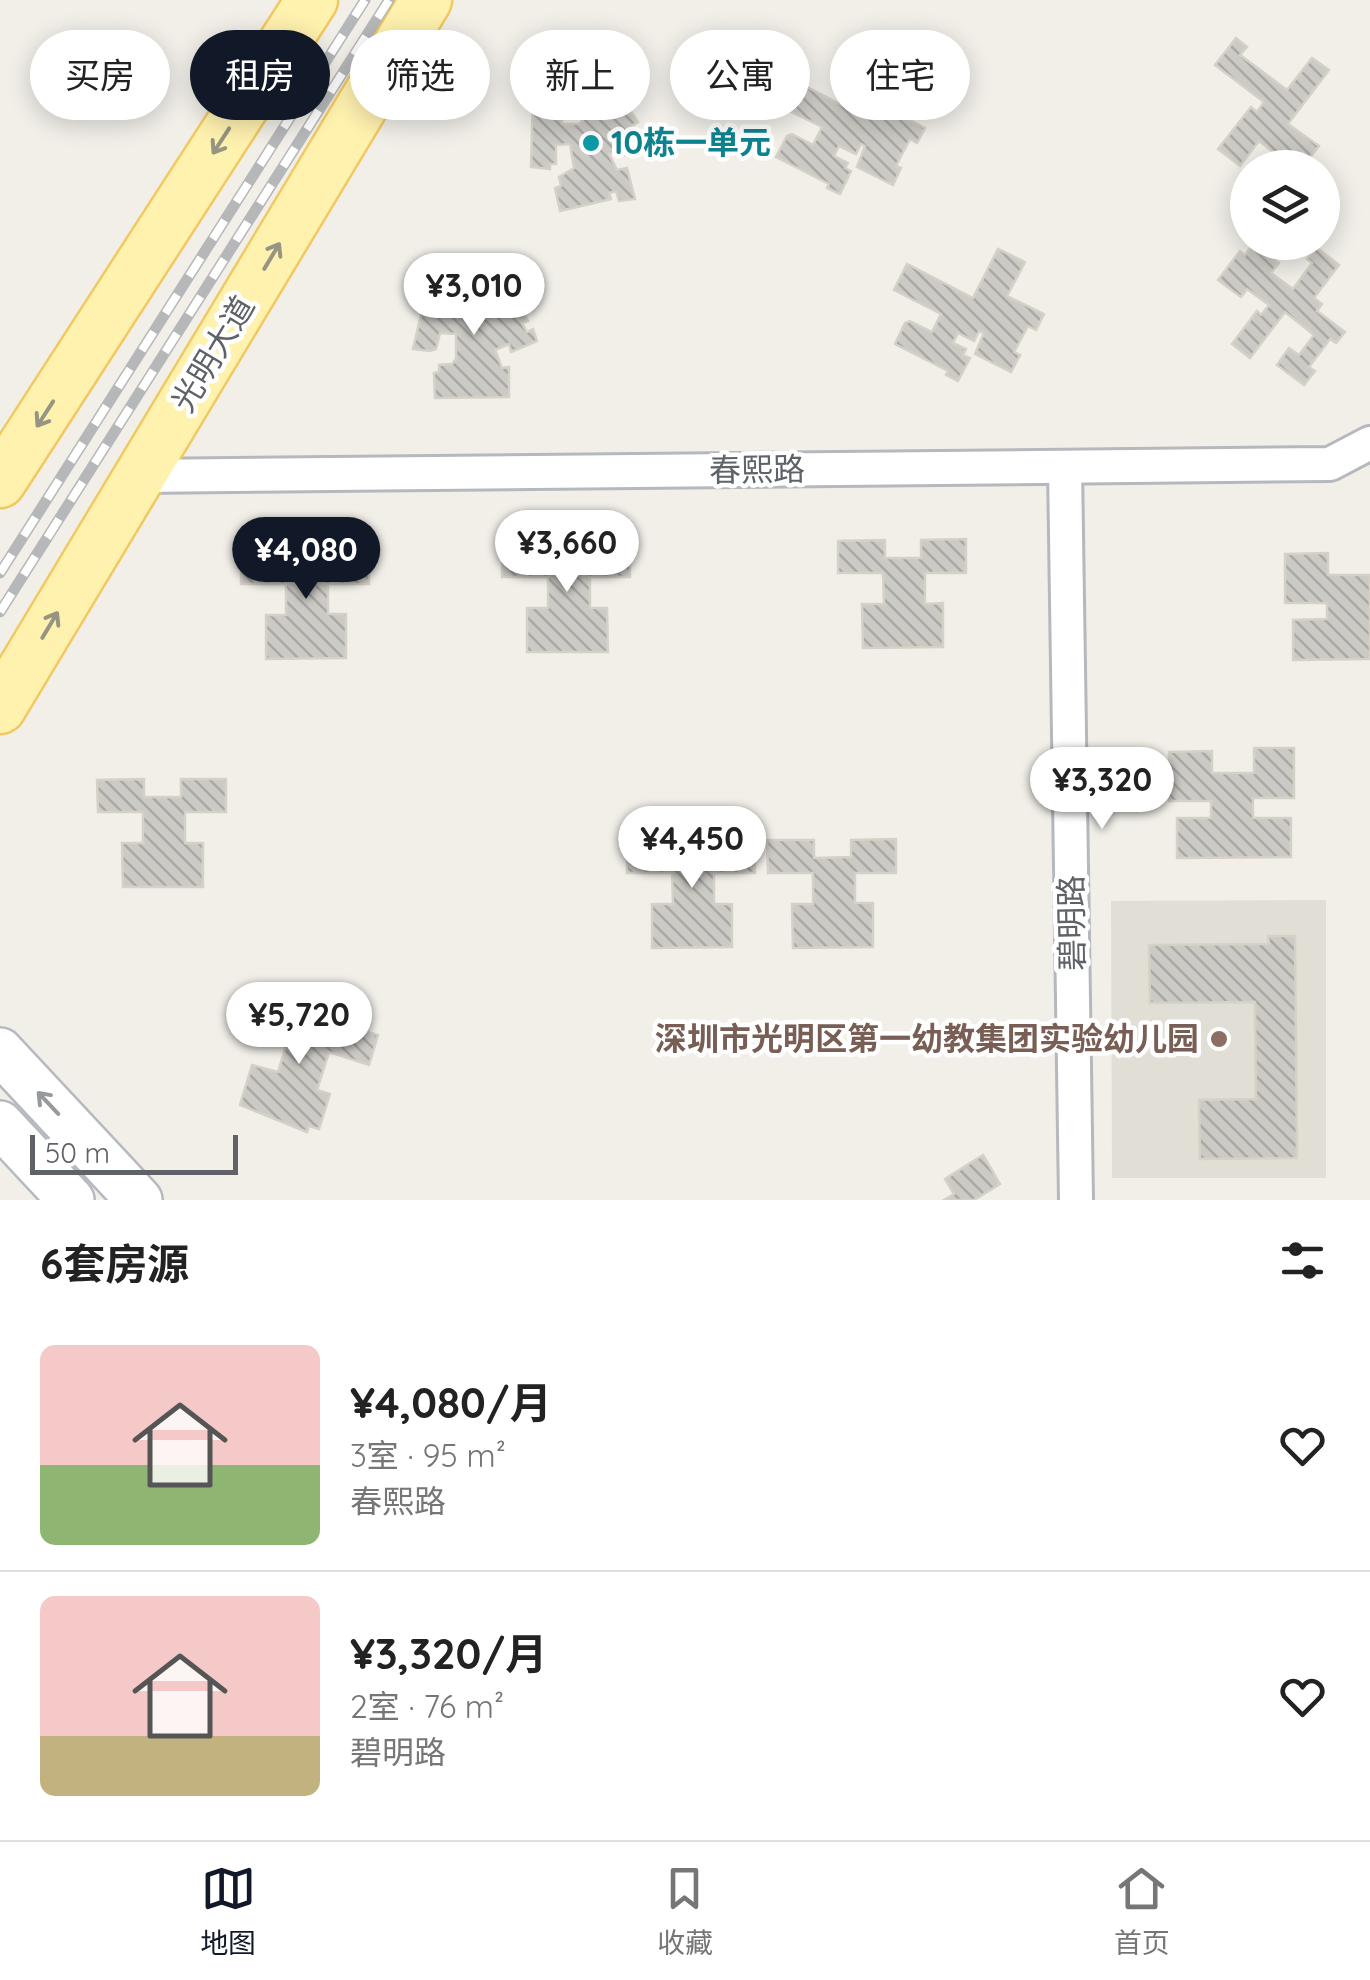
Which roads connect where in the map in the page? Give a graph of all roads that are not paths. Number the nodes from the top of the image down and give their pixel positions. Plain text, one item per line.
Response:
1 (312, 0) edge
2 (426, 0) edge
3 (1370, 443) edge
4 (1065, 467) junction
5 (139, 476) junction
6 (0, 482) edge
7 (0, 708) edge
8 (0, 1051) edge
9 (0, 1124) edge
10 (71, 1200) edge
11 (139, 1200) edge
12 (1076, 1200) edge

1 -> 6 main road
5 -> 2 main road, 光明大道
3 - 4 street, 春熙路
4 - 5 street, 春熙路
4 - 12 street, 碧明路
7 -> 5 main road, 光明大道
11 -> 8 main road
9 - 10 main road

